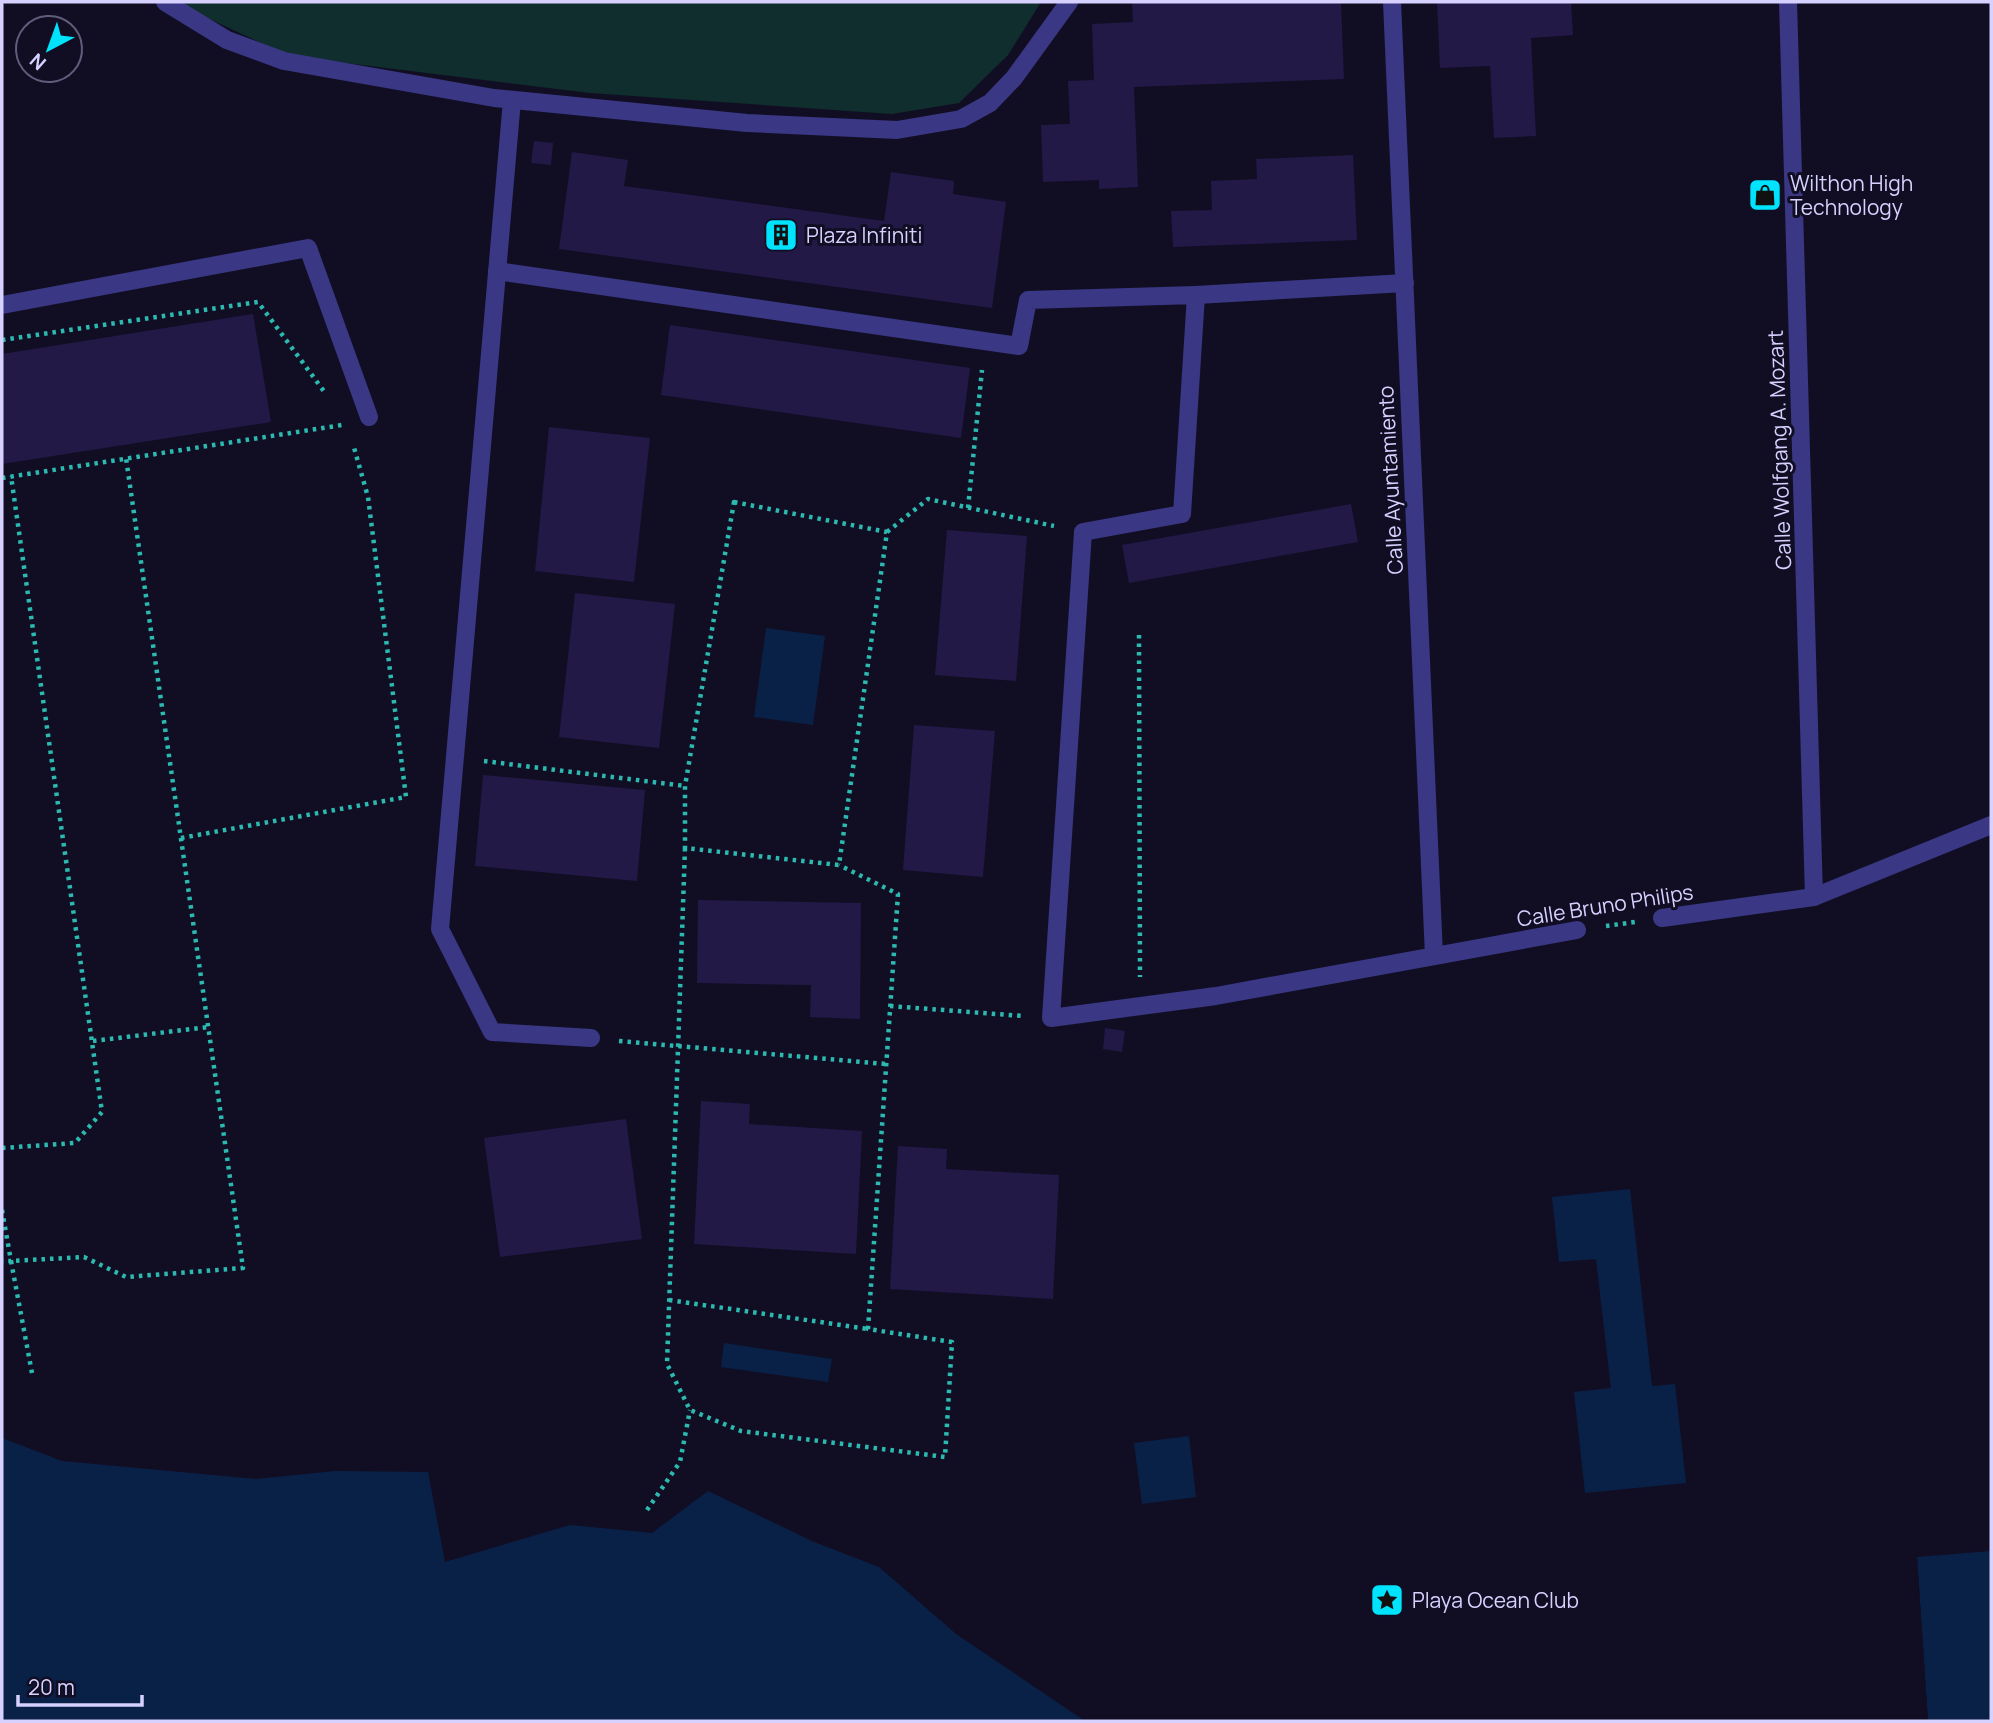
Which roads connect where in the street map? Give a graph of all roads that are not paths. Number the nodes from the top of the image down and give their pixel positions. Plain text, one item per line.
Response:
1 (165, 2) edge
2 (1069, 2) edge
3 (1392, 2) edge
4 (1788, 2) edge
5 (512, 100) junction
6 (497, 271) junction
7 (1405, 282) junction
8 (1196, 295) junction
9 (2, 305) edge
10 (369, 417) road end
11 (1991, 825) edge
12 (1814, 897) junction
13 (1662, 919) road end
14 (1577, 930) road end
15 (1434, 956) junction
16 (591, 1038) road end

1 - 5 street
2 - 5 street
3 - 7 street, Calle Ayuntamiento
4 - 12 street, Calle Wolfgang A. Mozart
5 - 6 street
6 - 8 street
6 - 16 street
7 - 8 street
7 - 15 street, Calle Ayuntamiento
8 - 15 street, Calle Bruno Philips
9 - 10 street
11 - 12 street, Calle Bruno Philips
12 - 13 street, Calle Bruno Philips
14 - 15 street, Calle Bruno Philips

